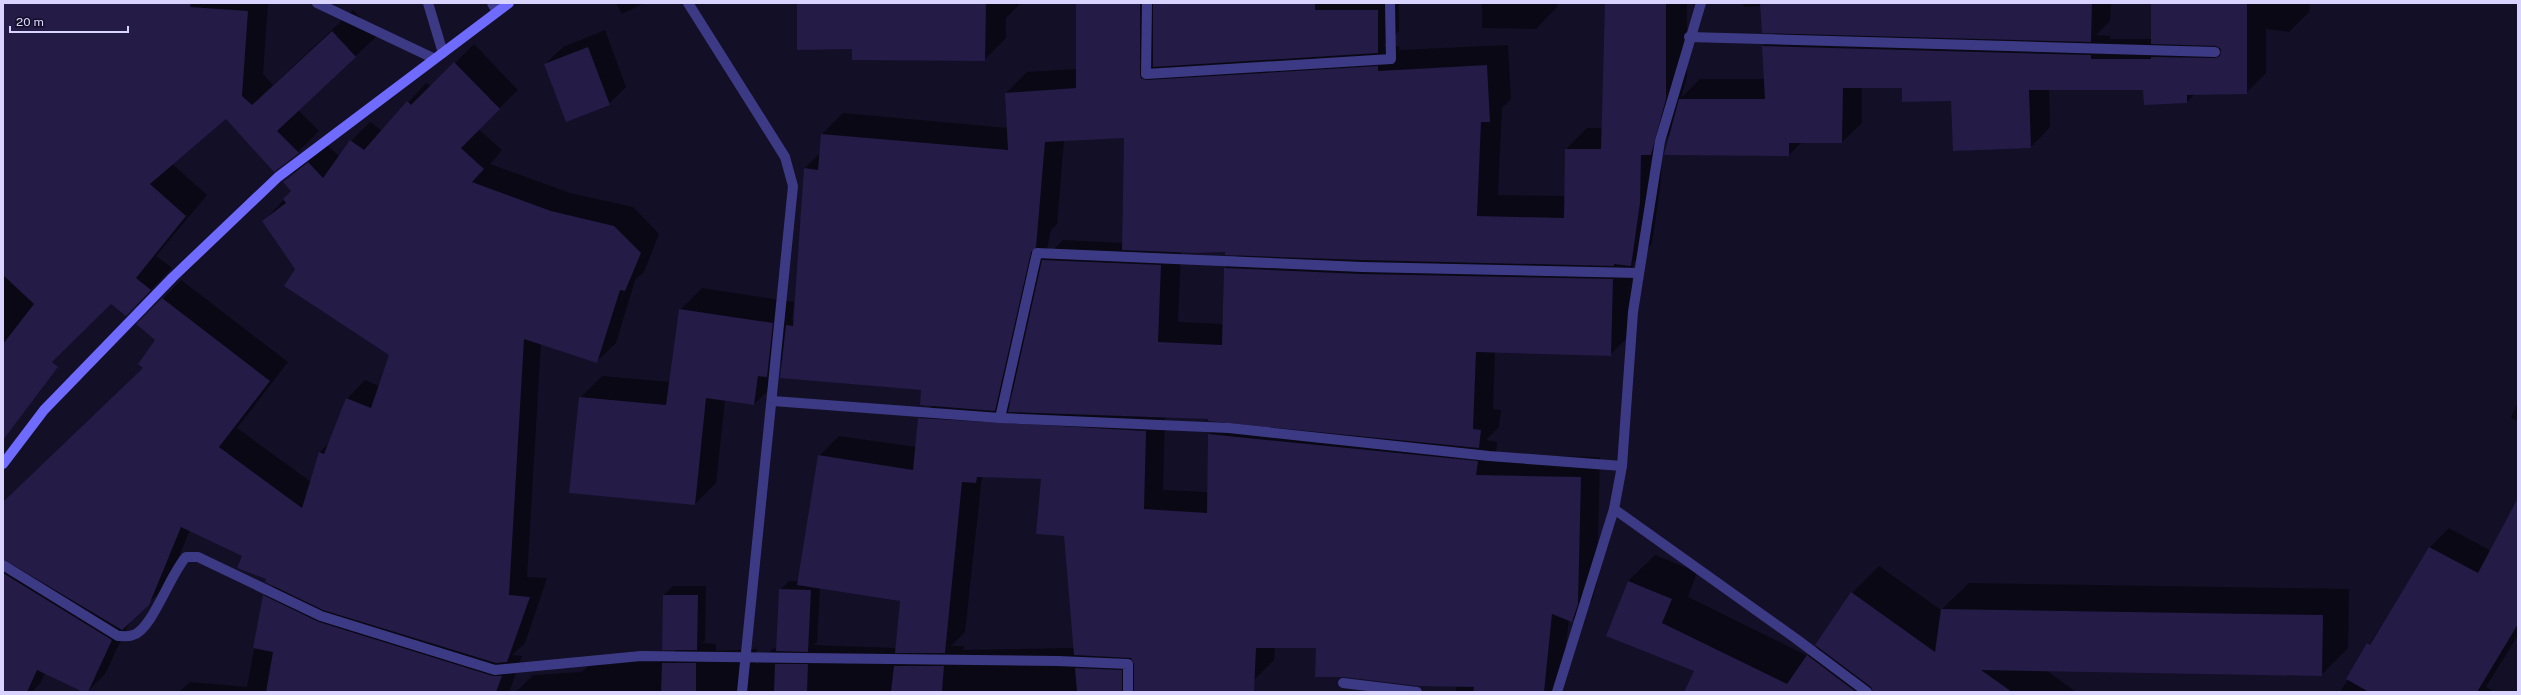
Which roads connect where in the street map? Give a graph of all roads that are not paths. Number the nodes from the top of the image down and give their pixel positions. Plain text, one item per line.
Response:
1 (317, 3) edge
2 (428, 3) edge
3 (509, 3) edge
4 (688, 3) edge
5 (1148, 3) edge
6 (1390, 3) edge
7 (1701, 3) edge
8 (494, 8) edge
9 (1689, 37) junction
10 (2215, 52) dead end
11 (443, 53) junction
12 (434, 58) junction
13 (1639, 273) junction
14 (773, 401) junction
15 (1000, 418) junction
16 (3, 464) edge
17 (1622, 466) junction
18 (1614, 509) junction
19 (3, 565) edge
20 (746, 657) junction
21 (1343, 684) dead end
22 (742, 692) edge
23 (1128, 692) edge
24 (1417, 692) edge
25 (1557, 692) edge
26 (1867, 692) edge

1 - 12 street
2 - 11 street
3 - 8 main road
4 - 14 street
5 - 6 street
7 - 9 street
8 - 11 main road
9 - 10 street
9 - 13 street
11 - 12 main road
12 - 16 main road
13 - 15 street
13 - 17 street
14 - 15 street
14 - 20 street
15 - 17 street
17 - 18 street
18 - 25 street
18 - 26 street
19 - 20 street
20 - 22 street
20 - 23 street
21 - 24 street

